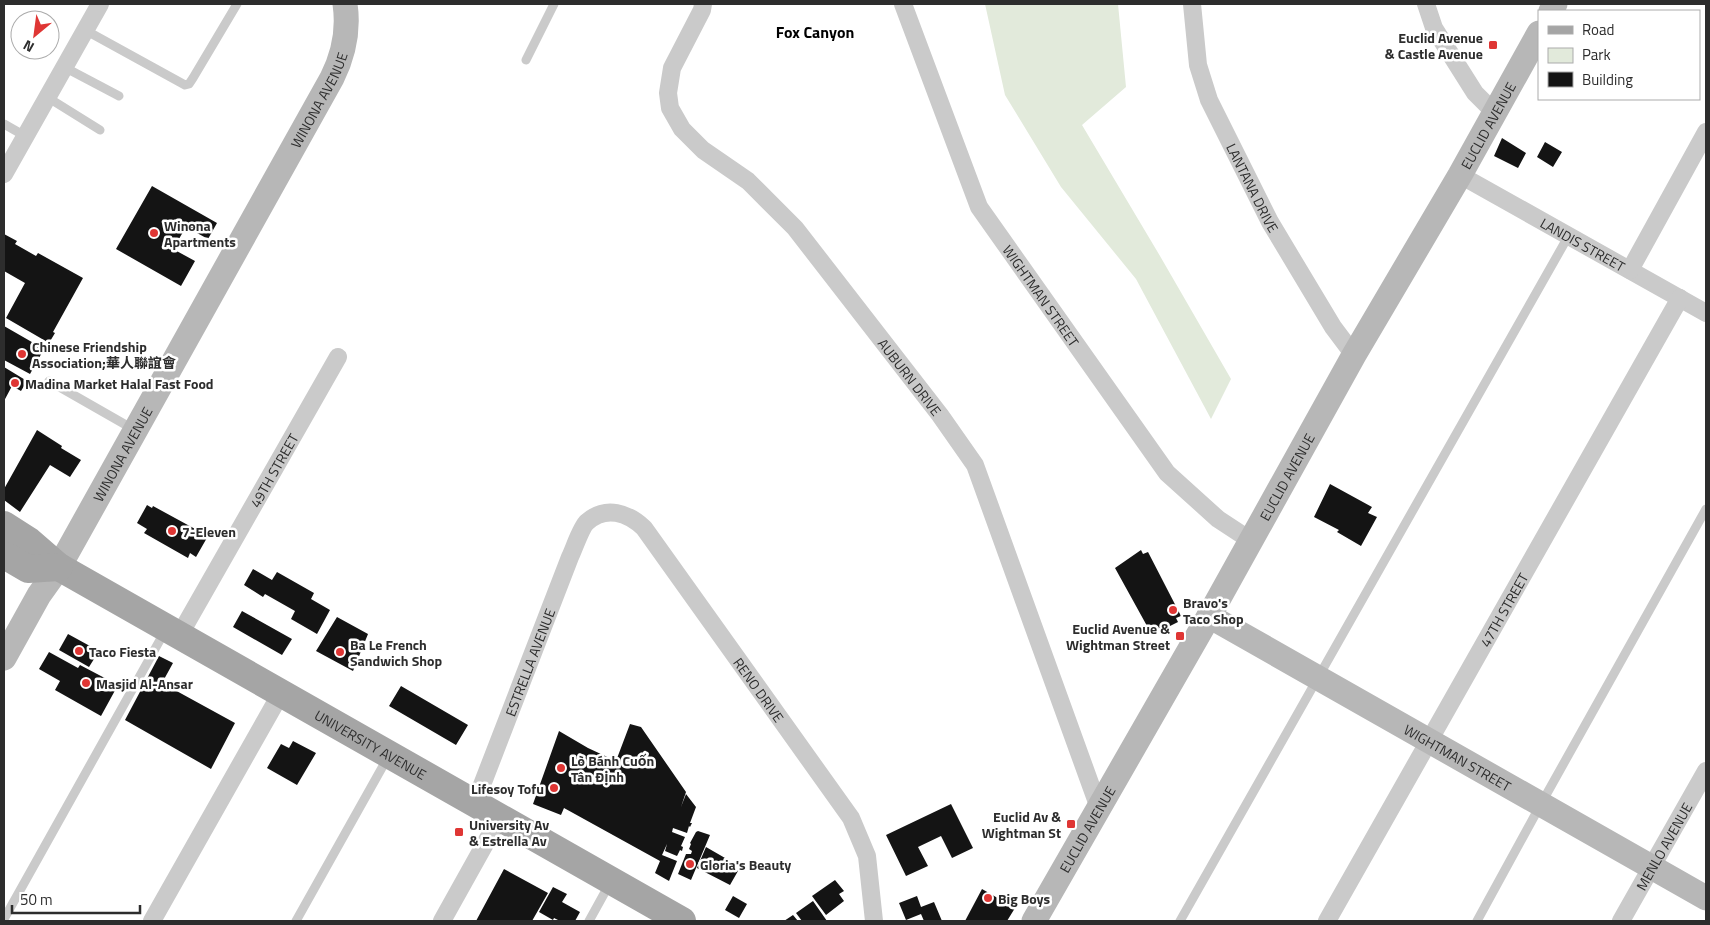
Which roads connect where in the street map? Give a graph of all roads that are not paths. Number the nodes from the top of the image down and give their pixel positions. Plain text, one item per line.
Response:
1 (100, 4) edge
2 (237, 4) edge
3 (345, 4) edge
4 (554, 4) edge
5 (703, 4) edge
6 (903, 4) edge
7 (1192, 4) edge
8 (1426, 4) edge
9 (85, 30) junction
10 (1538, 34) edge
11 (526, 60) dead end
12 (64, 67) junction
13 (119, 96) dead end
14 (47, 97) junction
15 (1494, 112) junction
16 (4, 124) edge
17 (100, 130) dead end
18 (1706, 132) edge
19 (25, 136) junction
20 (4, 174) edge
21 (1460, 175) junction
22 (1569, 235) junction
23 (1630, 270) junction
24 (1680, 298) junction
25 (1706, 313) edge
26 (1354, 355) junction
27 (338, 357) dead end
28 (48, 381) dead end
29 (136, 430) junction
30 (1706, 509) edge
31 (586, 522) joint
32 (4, 525) edge
33 (1250, 540) junction
34 (4, 556) edge
35 (59, 567) junction
36 (1209, 616) junction
37 (173, 632) junction
38 (4, 658) edge
39 (1318, 677) junction
40 (281, 693) junction
41 (1429, 740) junction
42 (389, 755) junction
43 (1706, 771) edge
44 (475, 803) junction
45 (1541, 804) junction
46 (1098, 808) junction
47 (500, 817) junction
48 (1652, 867) junction
49 (611, 881) junction
50 (1706, 898) edge
51 (4, 919) edge
52 (152, 921) edge
53 (296, 921) edge
54 (442, 921) edge
55 (588, 921) edge
56 (682, 921) edge
57 (874, 921) edge
58 (1034, 921) edge
59 (1180, 921) edge
60 (1327, 921) edge
61 (1477, 921) edge
62 (1621, 921) edge

1 - 9 street
2 - 9 lane
3 - 29 main road, WINONA AVENUE
4 - 11 lane
5 - 46 street, AUBURN DRIVE
6 - 33 street, WIGHTMAN STREET
7 - 26 street, LANTANA DRIVE
8 - 15 street
9 - 12 street
10 - 15 main road, EUCLID AVENUE
12 - 13 lane
12 - 14 street
14 - 17 lane
14 - 19 street
15 - 21 main road, EUCLID AVENUE
16 - 19 lane
18 - 23 street
19 - 20 street
21 - 22 street, LANDIS STREET
21 - 26 main road, EUCLID AVENUE
22 - 23 street, LANDIS STREET
22 - 39 lane
23 - 24 street, LANDIS STREET
24 - 25 street, LANDIS STREET
24 - 41 street, 47TH STREET
26 - 33 main road, EUCLID AVENUE
27 - 37 street, 49TH STREET
28 - 29 lane
29 - 35 main road, WINONA AVENUE
30 - 45 lane
31 - 44 street, ESTRELLA AVENUE
31 - 57 street, RENO DRIVE
32 - 35 main road, UNIVERSITY AVENUE
33 - 36 main road, EUCLID AVENUE
34 - 35 main road
35 - 37 main road, UNIVERSITY AVENUE
35 - 38 main road, WINONA AVENUE
36 - 39 main road, WIGHTMAN STREET
36 - 46 main road, EUCLID AVENUE
37 - 40 main road, UNIVERSITY AVENUE
37 - 51 lane
39 - 41 main road, WIGHTMAN STREET
39 - 59 lane
40 - 42 main road, UNIVERSITY AVENUE
40 - 52 street
41 - 45 main road, WIGHTMAN STREET
41 - 60 street, 47TH STREET
42 - 44 main road, UNIVERSITY AVENUE
42 - 53 lane
43 - 48 street, MENLO AVENUE
44 - 47 main road, UNIVERSITY AVENUE
45 - 48 main road, WIGHTMAN STREET
45 - 61 lane
46 - 58 main road, EUCLID AVENUE
47 - 49 main road, UNIVERSITY AVENUE
47 - 54 street
48 - 50 main road, WIGHTMAN STREET
48 - 62 street, MENLO AVENUE
49 - 55 lane
49 - 56 main road, UNIVERSITY AVENUE

